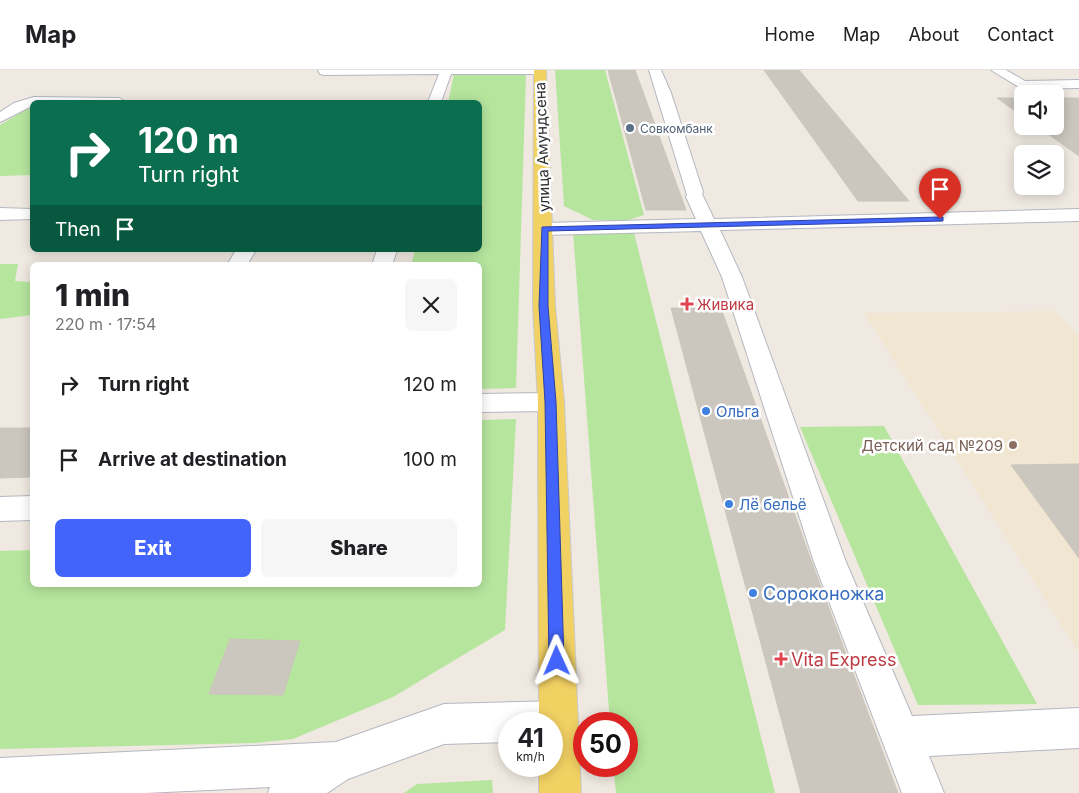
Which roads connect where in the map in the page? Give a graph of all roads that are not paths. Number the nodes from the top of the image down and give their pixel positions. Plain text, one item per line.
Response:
1 (324, 70) edge
2 (445, 70) edge
3 (540, 70) edge
4 (655, 70) edge
5 (997, 70) edge
6 (1072, 70) edge
7 (358, 71) edge
8 (1079, 74) edge
9 (1079, 84) edge
10 (436, 100) edge
11 (30, 102) edge
12 (19, 106) junction
13 (0, 107) edge
14 (0, 118) edge
15 (0, 214) edge
16 (30, 214) edge
17 (1079, 215) edge
18 (710, 226) junction
19 (544, 229) junction
20 (551, 402) junction
21 (482, 404) edge
22 (0, 508) edge
23 (30, 508) edge
24 (558, 712) edge
25 (498, 723) edge
26 (1079, 728) edge
27 (900, 736) junction
28 (336, 762) junction
29 (560, 777) edge
30 (0, 779) edge
31 (289, 793) edge
32 (560, 793) edge
33 (923, 793) edge

1 - 7 lane
2 - 3 lane
2 - 7 lane
2 - 10 lane
3 - 19 main road, улица Амундсена
4 - 18 lane
5 - 9 lane
6 - 8 lane
11 - 12 lane
12 - 13 lane
12 - 14 lane
15 - 16 lane
17 - 18 lane
18 - 19 lane
18 - 27 lane
19 - 20 main road, улица Амундсена
20 - 21 lane
20 - 24 main road, улица Амундсена
22 - 23 lane
25 - 28 lane
26 - 27 lane
27 - 33 lane
28 - 30 lane
28 - 31 lane
29 - 32 main road, улица Амундсена

